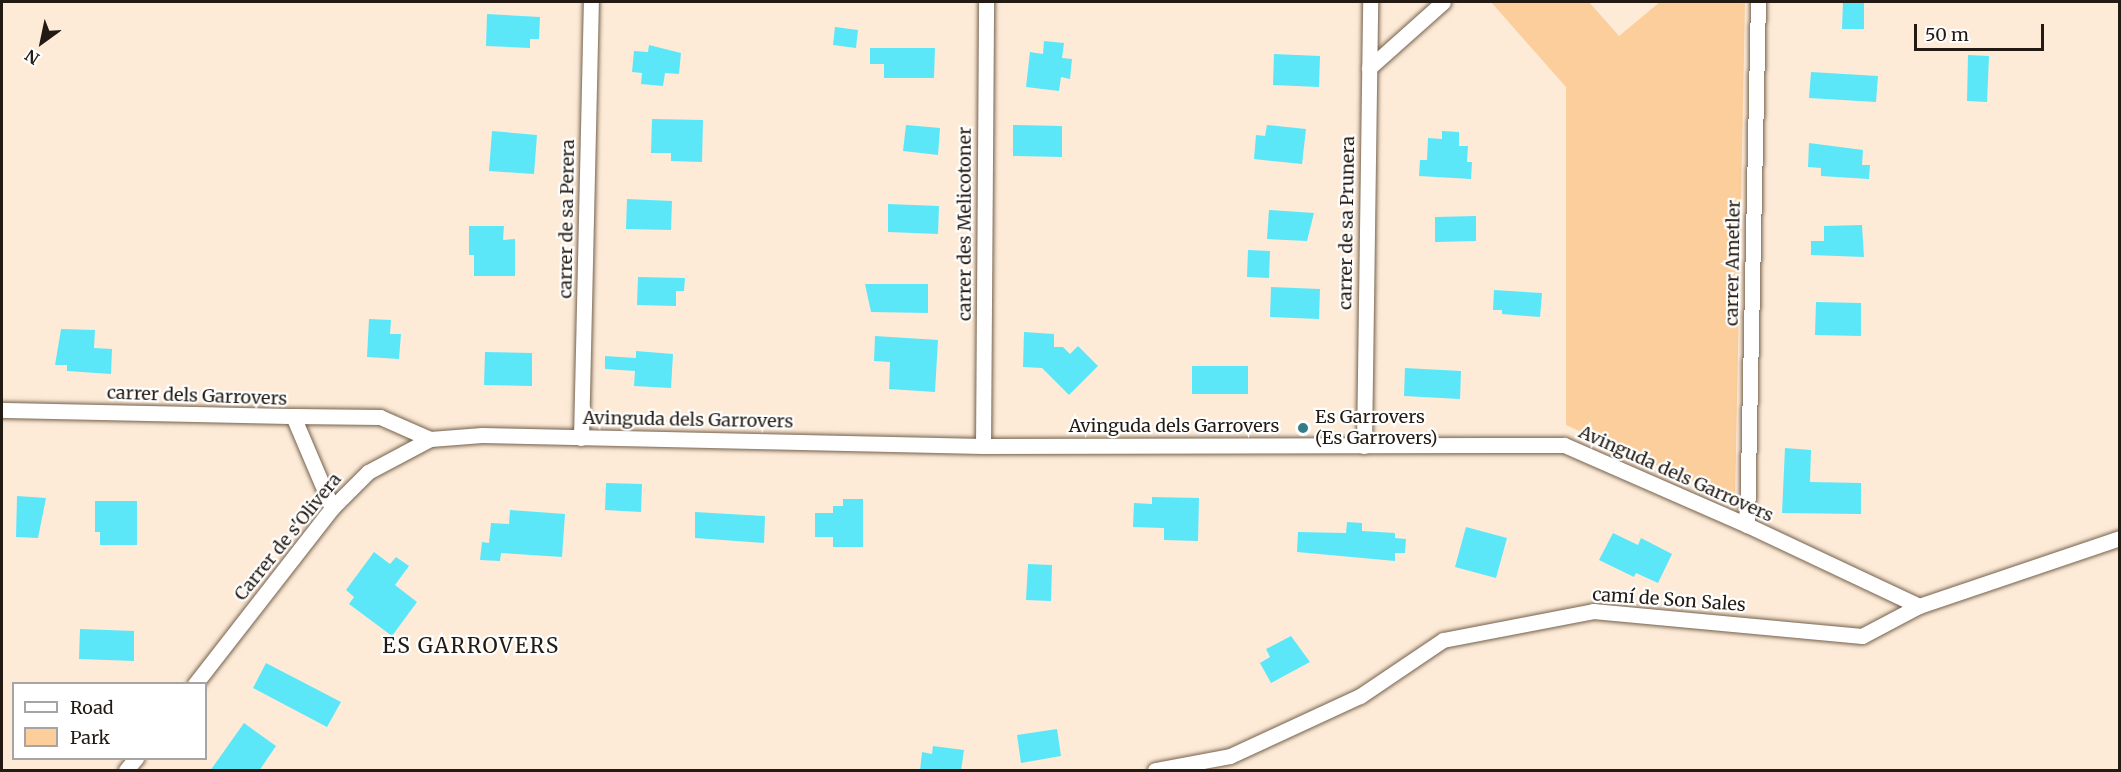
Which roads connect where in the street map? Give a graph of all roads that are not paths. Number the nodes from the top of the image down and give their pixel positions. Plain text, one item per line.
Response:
1 (591, 2) edge
2 (986, 2) edge
3 (1370, 2) edge
4 (1443, 2) edge
5 (1758, 2) edge
6 (1369, 68) junction
7 (2, 410) edge
8 (294, 416) junction
9 (581, 438) junction
10 (430, 439) junction
11 (983, 446) junction
12 (1364, 446) junction
13 (332, 508) junction
14 (1747, 525) junction
15 (2120, 538) edge
16 (1919, 606) junction
17 (197, 682) edge
18 (1155, 771) edge

1 - 9 street, carrer de sa Perera
2 - 11 street, carrer des Melicotoner
3 - 6 street, carrer de sa Prunera
4 - 6 street
5 - 14 street, carrer Ametler
6 - 12 street, carrer de sa Prunera
7 - 8 street, carrer dels Garrovers
8 - 10 street
8 - 13 street, carrer dels Garrovers
9 - 10 street, Avinguda dels Garrovers
9 - 11 street, Avinguda dels Garrovers
10 - 13 street, Carrer de s'Olivera
11 - 12 street, Avinguda dels Garrovers
12 - 14 street, Avinguda dels Garrovers
13 - 17 street, Carrer de s'Olivera
14 - 16 street, Avinguda dels Garrovers
15 - 16 street, camí de Son Sales
16 - 18 street, camí de Son Sales

